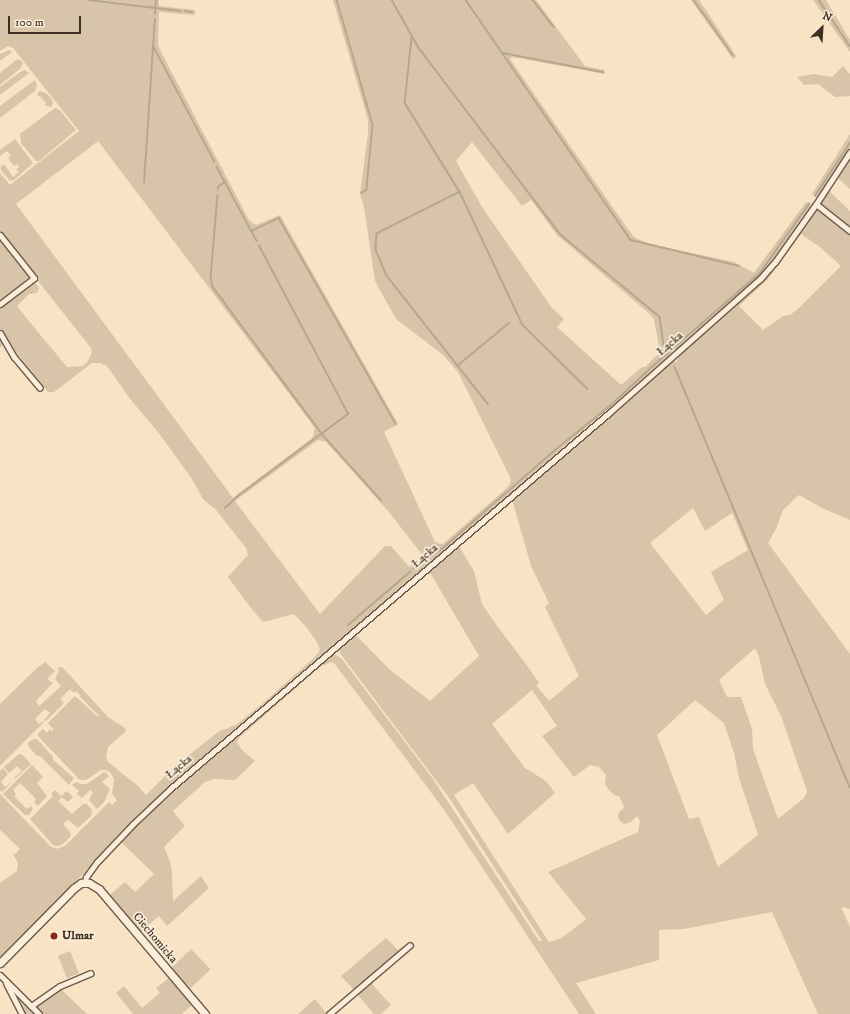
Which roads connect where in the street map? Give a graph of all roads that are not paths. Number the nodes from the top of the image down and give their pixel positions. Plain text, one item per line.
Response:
1 (850, 152) edge
2 (816, 204) junction
3 (850, 231) edge
4 (0, 235) edge
5 (0, 304) edge
6 (0, 333) edge
7 (40, 388) dead end
8 (85, 882) junction
9 (410, 945) dead end
10 (0, 963) edge
11 (90, 973) dead end
12 (2, 977) edge
13 (31, 1006) junction
14 (22, 1014) edge
15 (39, 1014) edge
16 (205, 1014) edge
17 (329, 1014) edge

1 - 2 street, Łącka
2 - 3 street
2 - 8 street, Łącka
4 - 5 street
6 - 7 street
8 - 10 street, Łącka
8 - 16 street, Ciechomicka
9 - 17 street
11 - 13 street
12 - 13 street
12 - 14 street
13 - 15 street

